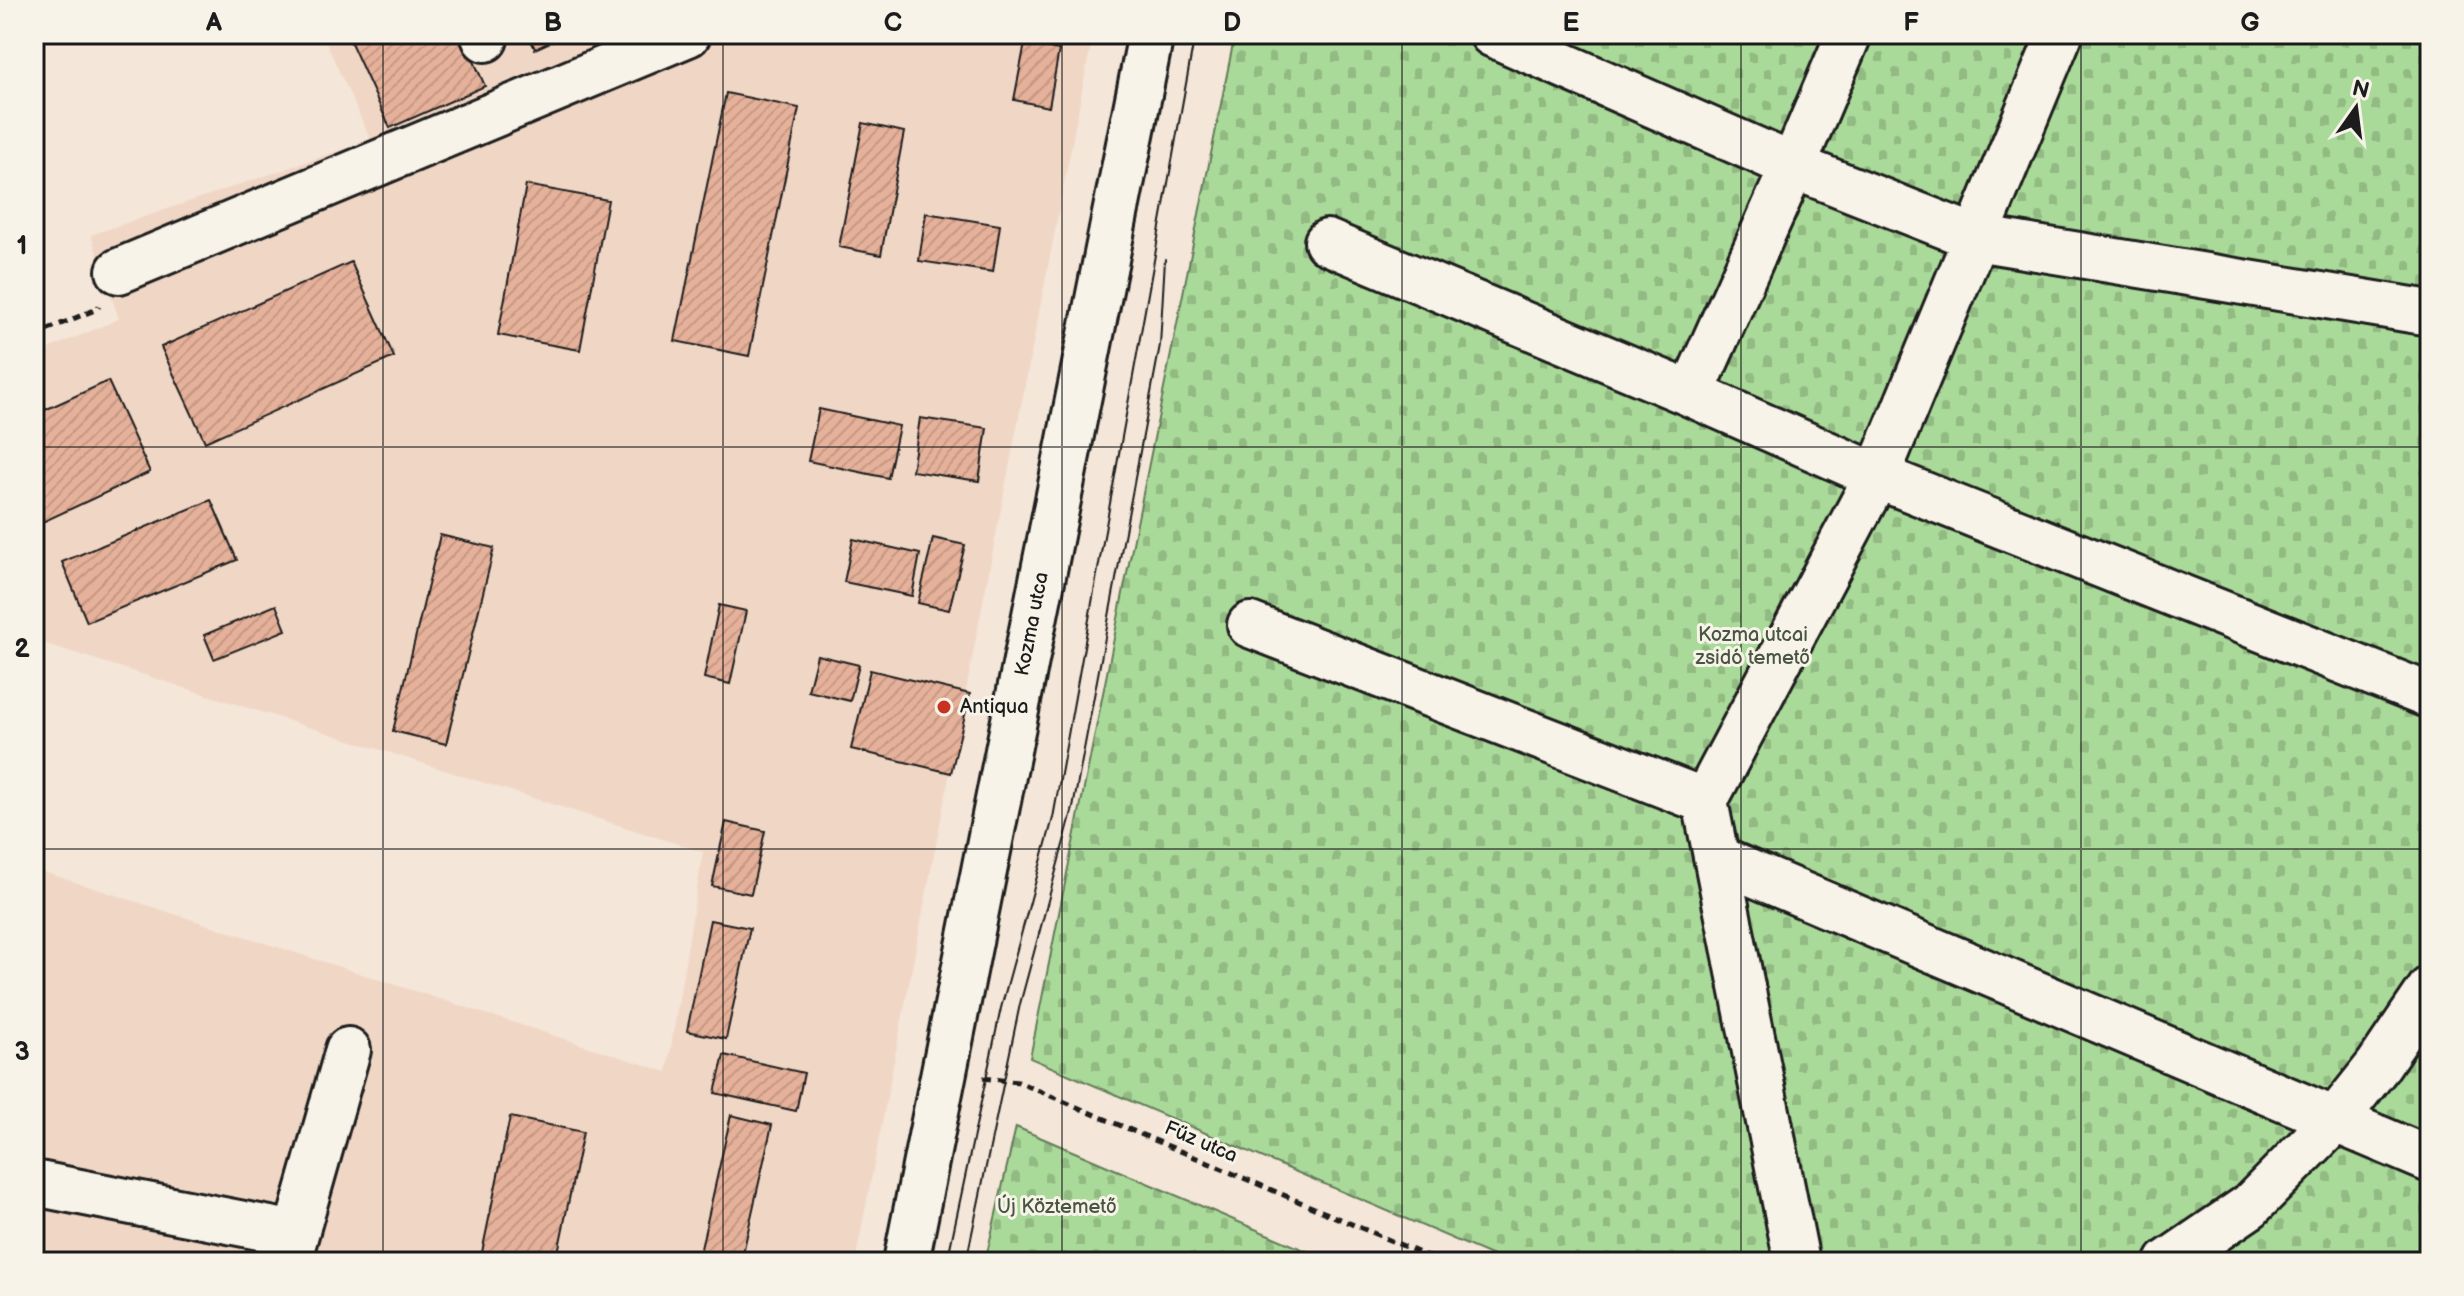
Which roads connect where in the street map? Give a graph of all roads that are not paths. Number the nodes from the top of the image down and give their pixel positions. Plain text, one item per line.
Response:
1 (688, 34) edge
2 (1151, 34) edge
3 (1492, 34) edge
4 (1849, 34) edge
5 (2060, 34) edge
6 (1578, 51) edge
7 (1793, 166) junction
8 (1976, 238) junction
9 (1327, 242) dead end
10 (119, 271) road end
11 (2430, 313) edge
12 (1691, 394) junction
13 (1877, 476) junction
14 (1250, 625) dead end
15 (2430, 696) edge
16 (1705, 801) junction
17 (1718, 859) junction
18 (2430, 989) edge
19 (348, 1050) dead end
20 (2335, 1120) junction
21 (2430, 1160) edge
22 (34, 1183) edge
23 (292, 1248) edge
24 (906, 1262) edge
25 (1797, 1262) edge
26 (2168, 1262) edge

1 - 10 street
2 - 24 street, Kozma utca
3 - 6 street
4 - 7 street
5 - 8 street
6 - 7 street
7 - 8 street
7 - 12 street
8 - 11 street
8 - 13 street
9 - 12 street
12 - 13 street
13 - 15 street
13 - 16 street
14 - 16 street
16 - 17 street
17 - 20 street
17 - 25 street
18 - 20 street
19 - 23 street
20 - 21 street
20 - 26 street
22 - 23 street

